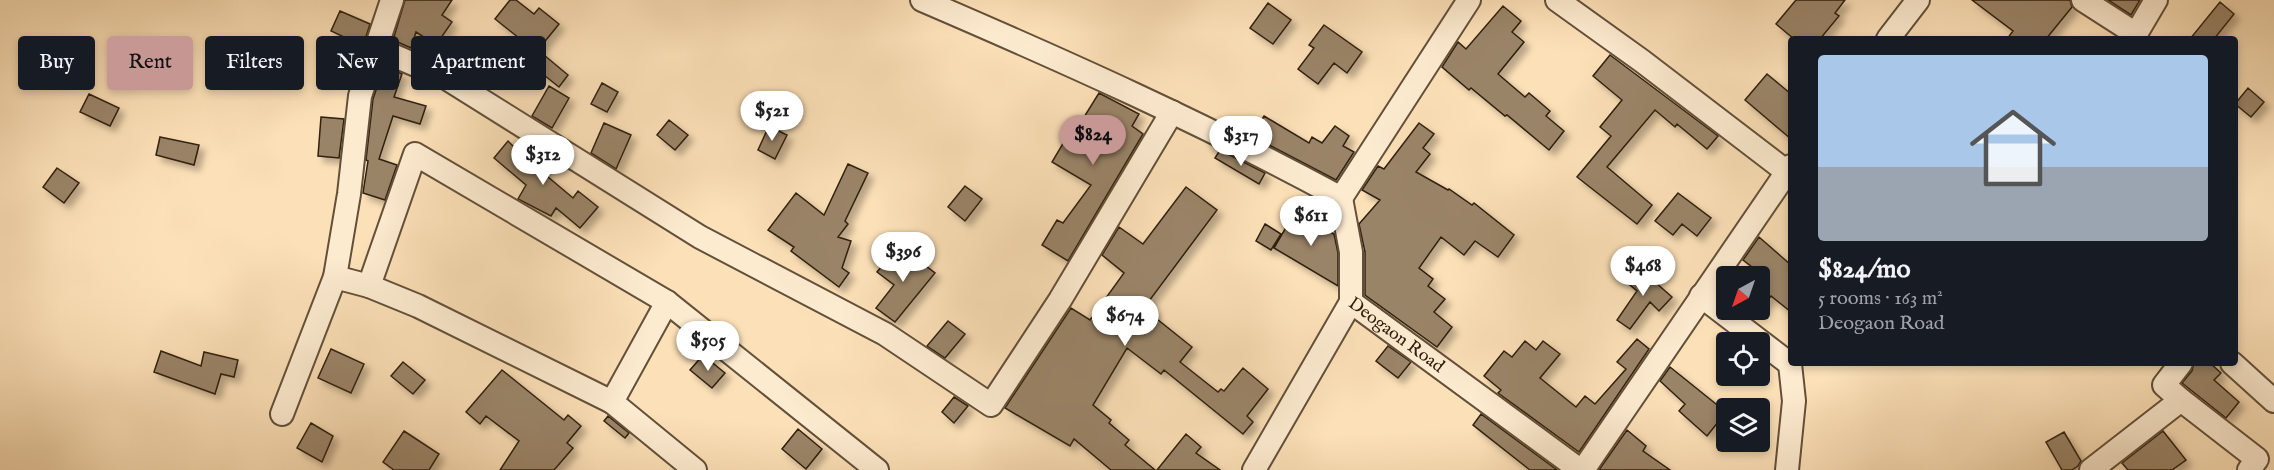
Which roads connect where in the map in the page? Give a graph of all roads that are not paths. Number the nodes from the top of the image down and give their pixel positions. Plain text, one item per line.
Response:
1 (392, 0) edge
2 (922, 0) edge
3 (1469, 0) edge
4 (1557, 0) edge
5 (1918, 0) edge
6 (2083, 0) edge
7 (2156, 0) edge
8 (380, 36) edge
9 (1890, 36) edge
10 (399, 58) edge
11 (362, 90) edge
12 (1172, 111) junction
13 (1788, 168) edge
14 (1788, 170) edge
15 (1341, 198) junction
16 (335, 277) junction
17 (369, 286) junction
18 (1701, 296) junction
19 (667, 302) junction
20 (1351, 302) junction
21 (1788, 362) edge
22 (1790, 366) edge
23 (2179, 366) edge
24 (2235, 366) edge
25 (2181, 400) junction
26 (2274, 401) edge
27 (612, 402) junction
28 (282, 414) dead end
29 (695, 470) edge
30 (877, 470) edge
31 (1254, 470) edge
32 (1581, 470) edge
33 (1787, 470) edge
34 (2091, 470) edge
35 (2249, 470) edge

1 - 8 street
2 - 12 street
3 - 15 street
4 - 13 street
5 - 9 street
6 - 7 street
10 - 12 street
11 - 16 street
12 - 15 street
14 - 18 street, Deogaon Road
15 - 20 street, Deogaon Road
16 - 17 street
16 - 28 street
17 - 19 street
17 - 27 street
18 - 21 street
18 - 32 street, Deogaon Road
19 - 27 street
19 - 30 street
20 - 31 street
20 - 32 street, Deogaon Road
22 - 33 street
23 - 25 street
24 - 26 street
25 - 34 street
25 - 35 street
27 - 29 street

